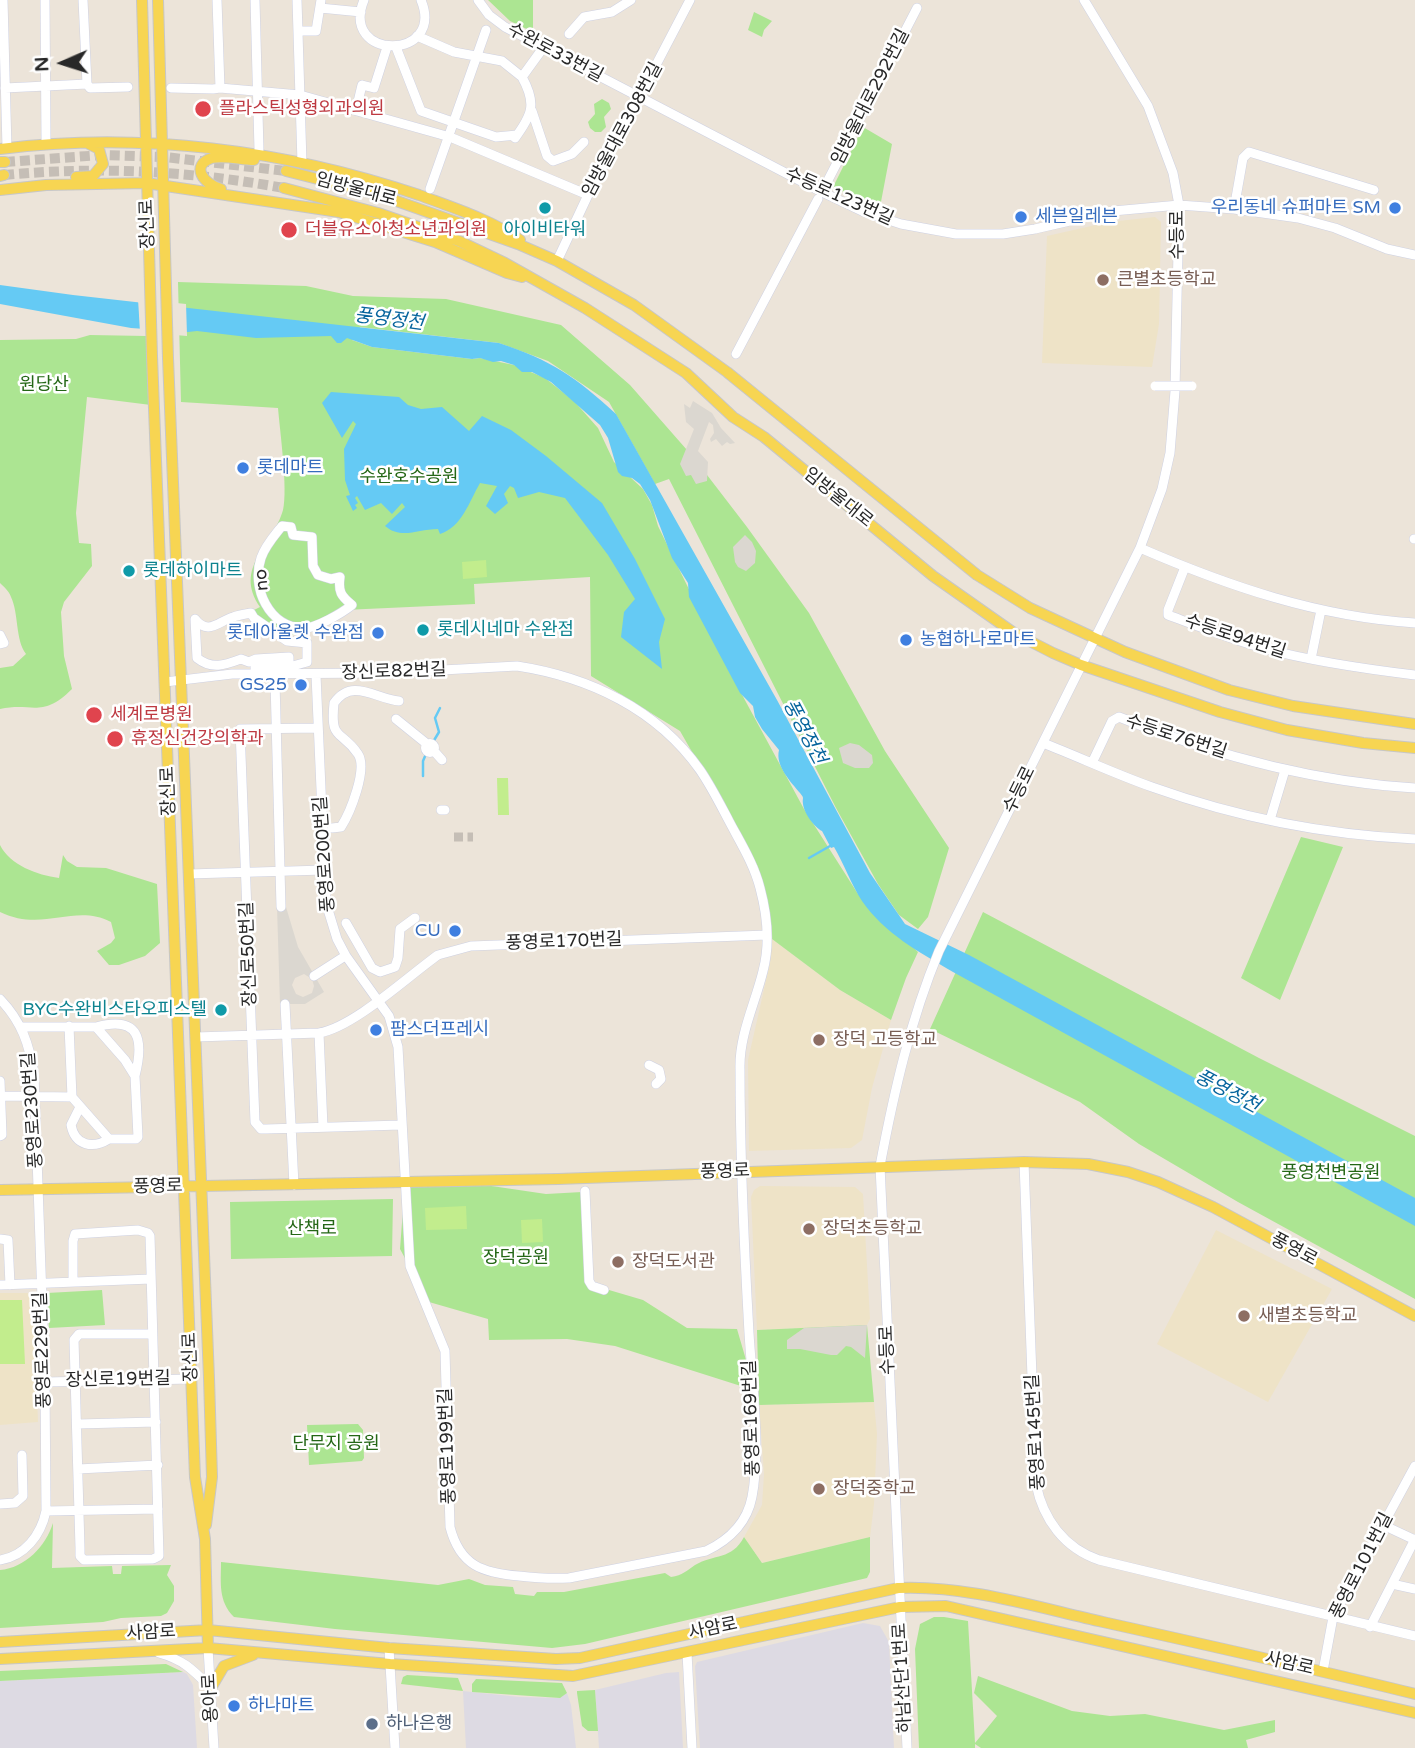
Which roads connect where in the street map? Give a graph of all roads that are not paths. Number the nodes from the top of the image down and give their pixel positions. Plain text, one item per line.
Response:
1 (3, 0) edge
2 (45, 0) edge
3 (83, 0) edge
4 (142, 0) edge
5 (158, 0) edge
6 (217, 0) edge
7 (255, 0) edge
8 (297, 0) edge
9 (365, 0) edge
10 (421, 0) edge
11 (478, 0) edge
12 (631, 0) edge
13 (690, 0) edge
14 (1084, 0) edge
15 (321, 4) edge
16 (917, 8) dead end
17 (361, 12) junction
18 (486, 30) dead end
19 (298, 31) junction
20 (569, 34) dead end
21 (417, 36) junction
22 (391, 47) junction
23 (543, 48) junction
24 (476, 56) junction
25 (522, 77) junction
26 (87, 84) junction
27 (44, 85) junction
28 (128, 87) dead end
29 (5, 88) junction
30 (172, 88) dead end
31 (220, 88) junction
32 (259, 92) junction
33 (300, 95) junction
34 (638, 98) junction
35 (357, 106) dead end
36 (531, 111) junction
37 (454, 123) junction
38 (450, 137) junction
39 (46, 141) dead end
40 (584, 142) dead end
41 (85, 144) junction
42 (145, 145) junction
43 (162, 145) junction
44 (4, 149) edge
45 (259, 150) dead end
46 (278, 158) junction
47 (302, 163) junction
48 (286, 172) tunnel mouth
49 (146, 184) junction
50 (163, 186) junction
51 (825, 186) dead end
52 (20, 188) junction
53 (284, 188) tunnel mouth
54 (430, 189) dead end
55 (0, 190) edge
56 (1374, 190) dead end
57 (588, 195) junction
58 (257, 199) junction
59 (818, 199) dead end
60 (1179, 205) junction
61 (1234, 209) junction
62 (539, 252) junction
63 (1415, 255) edge
64 (557, 261) junction
65 (536, 279) junction
66 (736, 354) dead end
67 (1155, 386) dead end
68 (1192, 386) dead end
69 (1140, 548) junction
70 (1185, 567) junction
71 (340, 577) joint
72 (1321, 610) junction
73 (1415, 623) edge
74 (0, 635) edge
75 (1094, 639) junction
76 (0, 644) edge
77 (197, 658) joint
78 (1311, 659) junction
79 (1081, 665) junction
80 (316, 675) junction
81 (1415, 675) edge
82 (165, 681) junction
83 (181, 681) junction
84 (275, 681) dead end
85 (399, 701) dead end
86 (396, 719) dead end
87 (1415, 724) edge
88 (317, 728) junction
89 (276, 729) junction
90 (1043, 743) junction
91 (1415, 748) edge
92 (442, 760) dead end
93 (1092, 763) junction
94 (1285, 770) junction
95 (1415, 788) edge
96 (1270, 820) junction
97 (332, 828) dead end
98 (1415, 839) edge
99 (324, 870) junction
100 (281, 871) junction
101 (246, 872) junction
102 (189, 874) junction
103 (281, 907) dead end
104 (415, 918) dead end
105 (346, 923) dead end
106 (767, 935) junction
107 (342, 958) dead end
108 (314, 975) dead end
109 (0, 999) edge
110 (377, 1000) junction
111 (285, 1004) dead end
112 (69, 1026) junction
113 (22, 1027) junction
114 (96, 1027) junction
115 (318, 1033) junction
116 (286, 1034) junction
117 (252, 1035) junction
118 (195, 1037) junction
119 (649, 1065) dead end
120 (135, 1076) junction
121 (0, 1081) edge
122 (656, 1084) dead end
123 (1, 1096) edge
124 (35, 1097) junction
125 (72, 1097) junction
126 (80, 1107) junction
127 (401, 1125) junction
128 (323, 1127) junction
129 (291, 1129) junction
130 (0, 1136) edge
131 (109, 1139) junction
132 (1024, 1161) junction
133 (880, 1166) junction
134 (741, 1172) junction
135 (405, 1183) junction
136 (294, 1185) junction
137 (184, 1187) junction
138 (202, 1187) junction
139 (38, 1189) junction
140 (0, 1190) edge
141 (585, 1191) dead end
142 (0, 1239) edge
143 (151, 1279) junction
144 (74, 1282) junction
145 (40, 1284) junction
146 (0, 1285) edge
147 (10, 1285) junction
148 (604, 1290) dead end
149 (1415, 1316) edge
150 (152, 1334) junction
151 (191, 1379) junction
152 (75, 1380) junction
153 (154, 1380) junction
154 (45, 1382) junction
155 (156, 1422) junction
156 (78, 1424) junction
157 (22, 1455) dead end
158 (158, 1465) junction
159 (1415, 1466) edge
160 (78, 1469) junction
161 (0, 1503) edge
162 (158, 1509) junction
163 (47, 1511) junction
164 (79, 1511) junction
165 (1384, 1525) junction
166 (205, 1539) junction
167 (1415, 1540) edge
168 (0, 1560) edge
169 (615, 1569) joint
170 (1392, 1584) junction
171 (898, 1588) junction
172 (1415, 1589) edge
173 (900, 1607) junction
174 (1333, 1617) junction
175 (1370, 1627) junction
176 (208, 1630) junction
177 (1415, 1636) edge
178 (0, 1642) edge
179 (208, 1648) junction
180 (389, 1648) junction
181 (150, 1650) junction
182 (259, 1653) junction
183 (687, 1653) junction
184 (0, 1659) edge
185 (390, 1664) junction
186 (1323, 1671) junction
187 (211, 1688) junction
188 (1415, 1694) edge
189 (1415, 1713) edge
190 (214, 1748) edge
191 (395, 1748) edge
192 (692, 1748) edge
193 (906, 1748) edge

1 - 29 street
2 - 27 street
3 - 26 street
4 - 42 main road, 장신로
5 - 43 main road, 장신로
6 - 31 street
7 - 32 street
8 - 19 street
9 - 17 street
10 - 21 street
11 - 23 street, 수완로33번길
12 - 20 street
13 - 34 street, 임방울대로308번길
14 - 60 street, 수등로
15 - 17 street
15 - 19 street
16 - 51 street, 임방울대로292번길
17 - 22 street
18 - 24 street
19 - 33 street
21 - 22 street
21 - 24 street
22 - 35 street
22 - 37 street
23 - 25 street
23 - 34 street, 수완로33번길
24 - 25 street
24 - 37 street
25 - 36 street
26 - 27 street
26 - 28 street
27 - 29 street
27 - 39 street
29 - 44 street
30 - 31 street
31 - 32 street
32 - 33 street
32 - 45 street
33 - 38 street
33 - 47 street
34 - 57 street, 임방울대로308번길
34 - 60 street, 수등로123번길
36 - 37 street
36 - 40 street
37 - 38 street
38 - 54 street
38 - 57 street
41 - 42 main road
41 - 44 main road
41 - 52 main road
42 - 43 main road
42 - 49 main road, 장신로
43 - 46 main road
43 - 50 main road, 장신로
46 - 47 main road
46 - 58 main road
47 - 62 main road
48 - 62 main road, 임방울대로
49 - 50 main road
49 - 52 main road
49 - 82 main road, 장신로
50 - 58 main road
50 - 83 main road, 장신로
52 - 55 main road
53 - 65 main road, 임방울대로
56 - 61 street
57 - 64 street, 임방울대로308번길
58 - 65 main road
59 - 66 street
60 - 61 street, 수등로123번길
60 - 69 street, 수등로
61 - 63 street, 수등로123번길
62 - 64 main road, 임방울대로
64 - 75 main road, 임방울대로
65 - 79 main road, 임방울대로
67 - 68 street, bridge
69 - 70 street
69 - 75 street, 수등로
70 - 72 street
70 - 78 street, 수등로94번길
71 - 71 street, no
72 - 73 street
72 - 78 street, 수등로94번길
74 - 76 street
75 - 79 street, 수등로
75 - 87 main road, 임방울대로
77 - 77 street
78 - 81 street, 수등로94번길
79 - 90 street, 수등로
79 - 91 main road, 임방울대로
80 - 83 street, 장신로82번길
80 - 88 street, 풍영로200번길
80 - 106 street, 장신로82번길
82 - 83 street, 장신로82번길
82 - 137 main road, 장신로
83 - 102 main road, 장신로
84 - 89 street
85 - 97 street
86 - 92 street
88 - 89 street
88 - 99 street, 풍영로200번길
89 - 100 street
89 - 101 street, 장신로50번길
90 - 93 street
90 - 133 street, 수등로
93 - 94 street, 수등로76번길
93 - 96 street
94 - 95 street, 수등로76번길
94 - 96 street
96 - 98 street
99 - 100 street
99 - 110 street, 풍영로200번길
100 - 101 street
100 - 103 street
101 - 102 street
101 - 117 street, 장신로50번길
102 - 118 main road, 장신로
104 - 105 street
106 - 110 street, 풍영로170번길
106 - 134 street
107 - 108 street
109 - 113 street, 풍영로230번길
110 - 115 street
110 - 127 street, 풍영로200번길
111 - 116 street
112 - 113 street
112 - 114 street
112 - 125 street
113 - 124 street, 풍영로230번길
114 - 120 street
114 - 120 street
115 - 116 street
115 - 128 street
116 - 117 street
116 - 129 street
117 - 118 street
117 - 129 street, 장신로50번길
118 - 138 main road, 장신로
119 - 122 street
120 - 131 street
121 - 123 street
123 - 124 street
123 - 130 street
124 - 125 street
124 - 139 street, 풍영로230번길
125 - 126 street
126 - 131 street
126 - 131 street
127 - 128 street
127 - 135 street, 풍영로200번길
128 - 129 street
129 - 136 street
132 - 133 main road, 풍영로
132 - 149 main road, 풍영로
132 - 174 street, 풍영로145번길
133 - 134 main road, 풍영로
133 - 171 street, 수등로
134 - 135 main road, 풍영로
134 - 169 street, 풍영로169번길
135 - 136 main road, 풍영로
135 - 169 street, 풍영로199번길
136 - 138 main road, 풍영로
137 - 138 main road, 풍영로
137 - 139 main road, 풍영로
137 - 151 main road, 장신로
138 - 166 main road, 장신로
139 - 140 main road, 풍영로
139 - 145 street, 풍영로229번길
141 - 148 street
142 - 147 street
143 - 144 street
143 - 144 street
143 - 150 street
144 - 145 street
145 - 147 street
145 - 154 street, 풍영로229번길
146 - 147 street
150 - 152 street
150 - 153 street
151 - 153 street, 장신로19번길
151 - 166 main road, 장신로
152 - 153 street, 장신로19번길
152 - 154 street, 장신로19번길
152 - 156 street
153 - 155 street
154 - 163 street, 풍영로229번길
155 - 156 street
155 - 158 street
156 - 160 street
157 - 161 street
158 - 160 street
158 - 162 street
159 - 165 street, 풍영로101번길
160 - 164 street
162 - 164 street
162 - 164 street
163 - 164 street
163 - 168 street
165 - 167 street
165 - 174 street, 풍영로101번길
166 - 176 main road, 장신로
167 - 170 street
170 - 172 street
170 - 175 street
171 - 173 street, 수등로
171 - 180 main road, 사암로
171 - 186 main road, 사암로
173 - 183 main road, 사암로
173 - 189 main road, 사암로
173 - 193 street, 하남산단1번로
174 - 175 street, 풍영로145번길
174 - 186 street, 풍영로101번길
175 - 177 street, 풍영로145번길
176 - 178 main road, 사암로
176 - 179 main road, 장신로
176 - 180 main road, 사암로
179 - 181 main road, 사암로
179 - 182 main road, 사암로
179 - 187 street, 용아로
180 - 185 street
181 - 184 main road, 사암로
181 - 187 street
182 - 185 main road, 사암로
182 - 187 main road
183 - 185 main road, 사암로
183 - 192 street
185 - 191 street
186 - 188 main road, 사암로
187 - 190 street, 용아로

